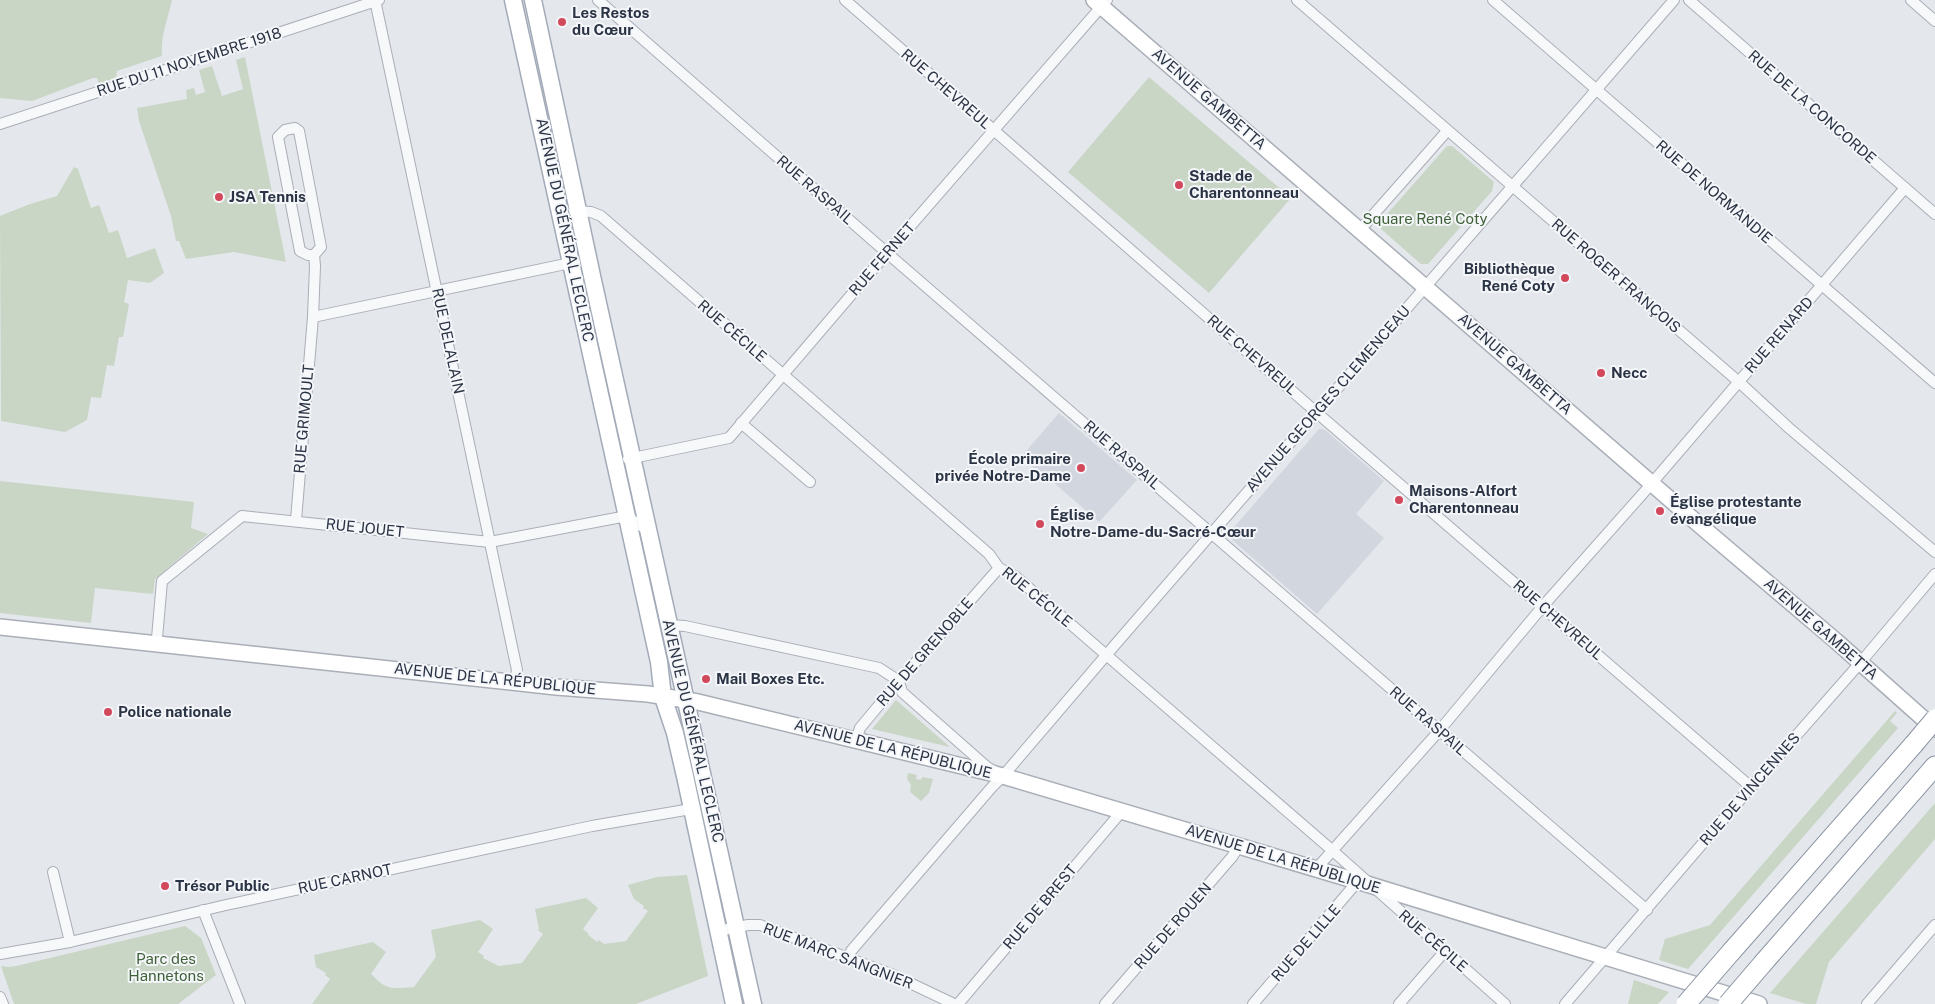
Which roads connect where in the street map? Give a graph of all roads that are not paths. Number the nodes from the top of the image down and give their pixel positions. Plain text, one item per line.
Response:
1 (376, 0) edge
2 (513, 0) edge
3 (532, 0) edge
4 (598, 0) edge
5 (845, 0) edge
6 (1296, 0) edge
7 (1493, 0) edge
8 (1674, 0) edge
9 (1689, 0) edge
10 (1911, 0) edge
11 (1101, 2) edge
12 (1935, 21) edge
13 (1596, 90) junction
14 (0, 124) edge
15 (994, 131) junction
16 (1447, 131) junction
17 (1513, 187) junction
18 (1905, 188) junction
19 (578, 210) junction
20 (561, 214) junction
21 (1935, 214) edge
22 (1360, 230) junction
23 (886, 253) junction
24 (314, 255) junction
25 (589, 260) junction
26 (572, 263) junction
27 (1822, 285) junction
28 (1426, 286) junction
29 (438, 291) junction
30 (313, 317) junction
31 (782, 376) junction
32 (1739, 382) junction
33 (1935, 384) edge
34 (1316, 412) junction
35 (741, 423) junction
36 (633, 458) junction
37 (614, 461) junction
38 (810, 482) dead end
39 (1652, 482) junction
40 (627, 516) junction
41 (296, 520) junction
42 (648, 531) junction
43 (1212, 533) junction
44 (490, 542) junction
45 (1935, 552) edge
46 (1000, 568) junction
47 (1935, 574) edge
48 (1543, 606) junction
49 (0, 626) edge
50 (669, 626) junction
51 (153, 644) junction
52 (1106, 655) junction
53 (1861, 662) junction
54 (515, 682) junction
55 (898, 682) junction
56 (663, 697) junction
57 (687, 700) junction
58 (1935, 719) edge
59 (1935, 729) edge
60 (1439, 731) junction
61 (856, 740) junction
62 (1935, 766) edge
63 (1004, 776) junction
64 (1751, 787) junction
65 (691, 809) junction
66 (1122, 811) junction
67 (712, 816) junction
68 (1239, 846) junction
69 (1333, 851) junction
70 (1316, 869) junction
71 (53, 872) dead end
72 (1364, 883) junction
73 (203, 910) junction
74 (1647, 910) junction
75 (1935, 925) edge
76 (737, 927) junction
77 (718, 931) junction
78 (70, 942) junction
79 (1445, 951) junction
80 (0, 954) edge
81 (1605, 957) junction
82 (849, 958) junction
83 (0, 997) edge
84 (3, 1004) edge
85 (240, 1004) edge
86 (734, 1004) edge
87 (753, 1004) edge
88 (954, 1004) edge
89 (958, 1004) edge
90 (1105, 1004) edge
91 (1253, 1004) edge
92 (1399, 1004) edge
93 (1505, 1004) edge
94 (1565, 1004) edge
95 (1686, 1004) edge
96 (1728, 1004) edge
97 (1759, 1004) edge
98 (1867, 1004) edge

1 - 14 street, RUE DU 11 NOVEMBRE 1918
1 - 29 street, RUE DELALAIN
2 - 20 main road, AVENUE DU GÉNÉRAL LECLERC
3 - 19 main road, AVENUE DU GÉNÉRAL LECLERC
4 - 23 street, RUE RASPAIL
5 - 15 street, RUE CHEVREUL
6 - 16 street, RUE ROGER FRANÇOIS
7 - 13 street, RUE DE NORMANDIE
8 - 13 street, AVENUE GEORGES CLEMENCEAU
9 - 18 street, RUE DE LA CONCORDE
10 - 12 street
11 - 15 street, RUE FERNET
11 - 22 main road, AVENUE GAMBETTA
13 - 17 street, AVENUE GEORGES CLEMENCEAU
13 - 27 street, RUE DE NORMANDIE
15 - 23 street, RUE FERNET
15 - 34 street, RUE CHEVREUL
16 - 17 street, RUE ROGER FRANÇOIS
16 - 22 street
17 - 28 street, AVENUE GEORGES CLEMENCEAU
17 - 32 street, RUE ROGER FRANÇOIS
18 - 21 street, RUE DE LA CONCORDE
18 - 27 street, RUE RENARD
19 - 20 street, RUE CÉCILE
19 - 25 main road, AVENUE DU GÉNÉRAL LECLERC
19 - 31 street, RUE CÉCILE
20 - 26 main road, AVENUE DU GÉNÉRAL LECLERC
22 - 28 main road, AVENUE GAMBETTA
23 - 31 street, RUE FERNET
23 - 43 street, RUE RASPAIL
24 - 24 street, RUE GRIMOULT
24 - 30 street, RUE GRIMOULT
25 - 26 street
25 - 36 main road, AVENUE DU GÉNÉRAL LECLERC
26 - 29 street
26 - 37 main road, AVENUE DU GÉNÉRAL LECLERC
27 - 32 street, RUE RENARD
27 - 33 street, RUE DE NORMANDIE
28 - 34 street, AVENUE GEORGES CLEMENCEAU
28 - 39 main road, AVENUE GAMBETTA
29 - 30 street
29 - 44 street, RUE DELALAIN
30 - 41 street, RUE GRIMOULT
31 - 35 street, RUE FERNET
31 - 46 street, RUE CÉCILE
32 - 39 street, RUE RENARD
32 - 45 street, RUE ROGER FRANÇOIS
34 - 43 street, AVENUE GEORGES CLEMENCEAU
34 - 48 street, RUE CHEVREUL
35 - 36 street, RUE FERNET
35 - 38 street
36 - 37 street
36 - 42 main road, AVENUE DU GÉNÉRAL LECLERC
37 - 40 main road, AVENUE DU GÉNÉRAL LECLERC
39 - 48 street, RUE RENARD
39 - 53 main road, AVENUE GAMBETTA
40 - 42 street
40 - 44 street, RUE JOUET
40 - 56 main road, AVENUE DU GÉNÉRAL LECLERC
41 - 44 street, RUE JOUET
41 - 51 street, RUE JOUET
42 - 50 main road, AVENUE DU GÉNÉRAL LECLERC
43 - 52 street, AVENUE GEORGES CLEMENCEAU
43 - 60 street, RUE RASPAIL
44 - 54 street, RUE DELALAIN
46 - 52 street, RUE CÉCILE
46 - 55 street, RUE DE GRENOBLE
47 - 53 street, RUE DE VINCENNES
48 - 60 street, RUE RENARD
48 - 64 street, RUE CHEVREUL
49 - 51 main road, AVENUE DE LA RÉPUBLIQUE
50 - 55 street
50 - 57 main road, AVENUE DU GÉNÉRAL LECLERC
51 - 54 main road, AVENUE DE LA RÉPUBLIQUE
52 - 63 street, AVENUE GEORGES CLEMENCEAU
52 - 69 street, RUE CÉCILE
53 - 59 main road, AVENUE GAMBETTA
53 - 64 street, RUE DE VINCENNES
54 - 56 main road, AVENUE DE LA RÉPUBLIQUE
55 - 61 street, RUE DE GRENOBLE
55 - 63 street
56 - 57 main road, AVENUE DE LA RÉPUBLIQUE
56 - 65 main road, AVENUE DU GÉNÉRAL LECLERC
57 - 61 main road, AVENUE DE LA RÉPUBLIQUE
57 - 67 main road, AVENUE DU GÉNÉRAL LECLERC
58 - 95 highway, bridge
60 - 69 street, RUE RENARD
60 - 74 street, RUE RASPAIL
61 - 63 main road, AVENUE DE LA RÉPUBLIQUE
62 - 96 highway, bridge
63 - 66 main road, AVENUE DE LA RÉPUBLIQUE
63 - 82 street, AVENUE GEORGES CLEMENCEAU
64 - 74 street, RUE DE VINCENNES
65 - 67 main road
65 - 73 street, RUE CARNOT
65 - 77 main road, AVENUE DU GÉNÉRAL LECLERC
66 - 68 main road, AVENUE DE LA RÉPUBLIQUE
66 - 89 street, RUE DE BREST
67 - 76 main road, AVENUE DU GÉNÉRAL LECLERC
68 - 70 main road, AVENUE DE LA RÉPUBLIQUE
68 - 90 street, RUE DE ROUEN
69 - 70 street, RUE RENARD
69 - 72 street, RUE CÉCILE
70 - 72 main road, AVENUE DE LA RÉPUBLIQUE
71 - 78 street
72 - 79 street, RUE CÉCILE
72 - 81 main road, AVENUE DE LA RÉPUBLIQUE
72 - 91 street, RUE DE LILLE
73 - 78 street, RUE CARNOT
73 - 85 street
74 - 81 street, RUE DE VINCENNES
75 - 98 street
76 - 77 street, RUE MARC SANGNIER
76 - 82 street, RUE MARC SANGNIER
76 - 87 main road, AVENUE DU GÉNÉRAL LECLERC
77 - 86 main road, AVENUE DU GÉNÉRAL LECLERC
78 - 80 street, RUE CARNOT
79 - 92 street
79 - 93 street, RUE CÉCILE
81 - 94 street, RUE DE VINCENNES
81 - 97 main road, AVENUE DE LA RÉPUBLIQUE
82 - 88 street, RUE MARC SANGNIER
83 - 84 street

